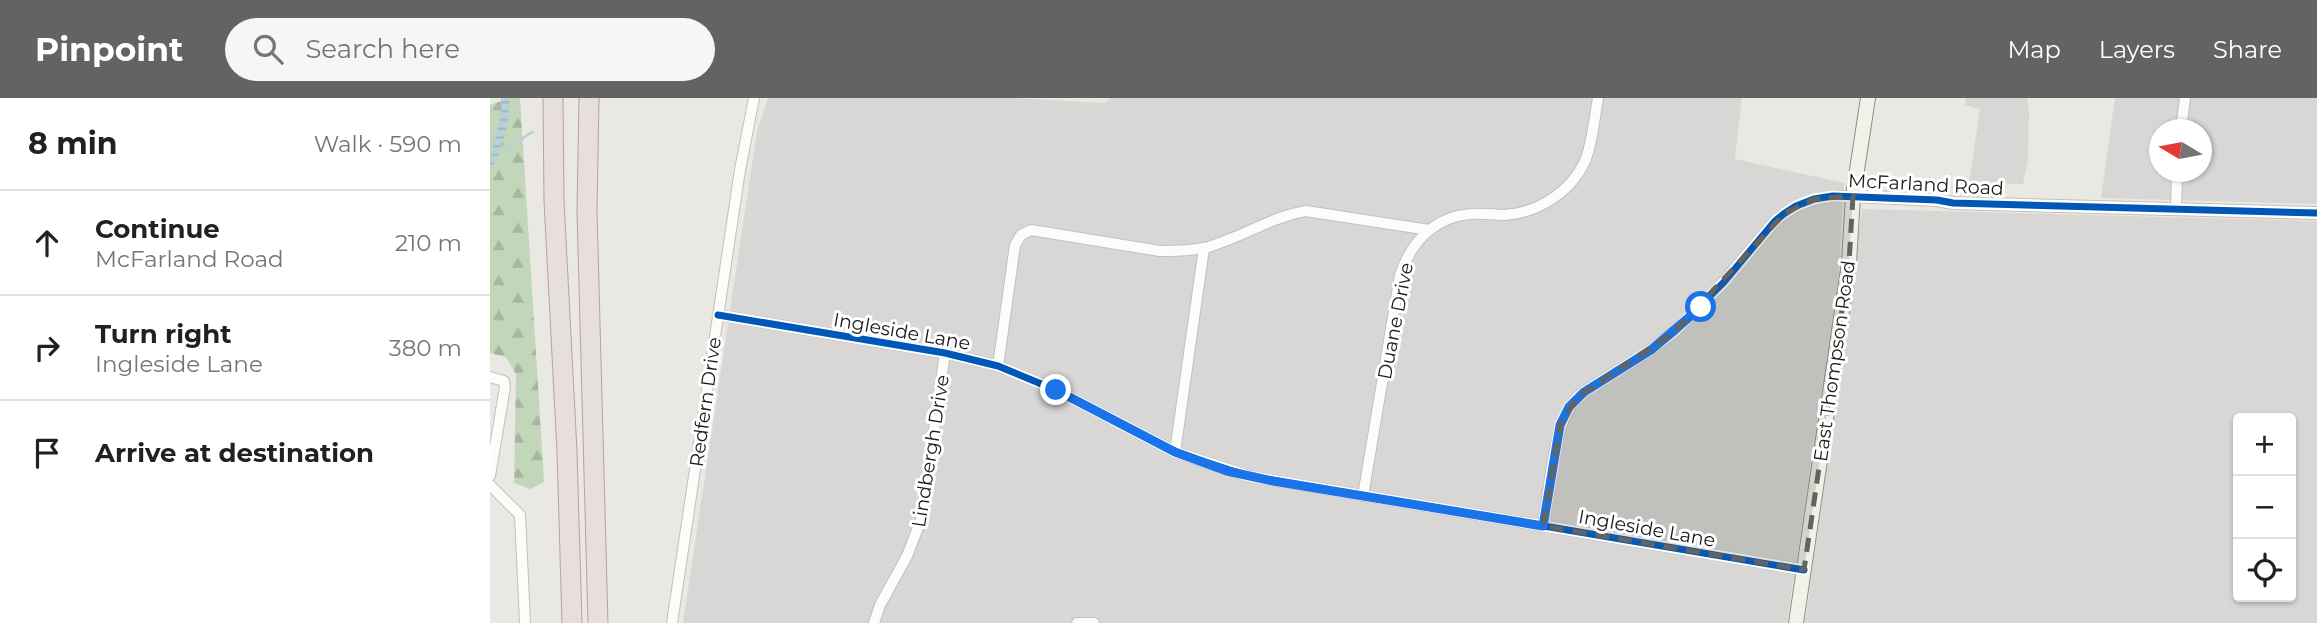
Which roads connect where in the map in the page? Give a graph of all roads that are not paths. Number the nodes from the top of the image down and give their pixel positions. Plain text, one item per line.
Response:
1 (541, 98) edge
2 (552, 98) edge
3 (589, 98) edge
4 (754, 98) edge
5 (1598, 98) edge
6 (1868, 98) edge
7 (2185, 98) edge
8 (2182, 119) edge
9 (2177, 182) edge
10 (1853, 197) junction
11 (554, 201) junction
12 (2176, 209) junction
13 (2317, 213) edge
14 (1429, 230) junction
15 (1204, 247) junction
16 (718, 316) junction
17 (945, 353) junction
18 (998, 366) junction
19 (490, 377) edge
20 (1175, 452) junction
21 (490, 476) edge
22 (490, 485) edge
23 (1363, 496) junction
24 (1543, 526) junction
25 (1804, 570) junction
26 (525, 623) edge
27 (572, 623) edge
28 (598, 623) edge
29 (672, 623) edge
30 (874, 623) edge
31 (1077, 623) edge
32 (1094, 623) edge
33 (1796, 623) edge

1 - 11 highway
2 - 11 highway
3 - 28 highway
4 - 16 street, Redfern Drive
5 - 14 street, Duane Drive
6 - 10 main road, East Thompson Road
7 - 8 street
9 - 12 street
10 - 12 street, McFarland Road
10 - 24 street, McFarland Road
10 - 25 main road, East Thompson Road
11 - 27 highway
12 - 13 street, McFarland Road
14 - 15 street
14 - 23 street, Duane Drive
15 - 18 street
15 - 20 street
16 - 17 street, Ingleside Lane
16 - 29 street, Redfern Drive
17 - 18 street, Ingleside Lane
17 - 30 street, Lindbergh Drive
18 - 20 street, Ingleside Lane
19 - 21 street
20 - 23 street, Ingleside Lane
22 - 26 street
23 - 24 street, Ingleside Lane
24 - 25 street, Ingleside Lane
25 - 33 main road, East Thompson Road
31 - 32 street

